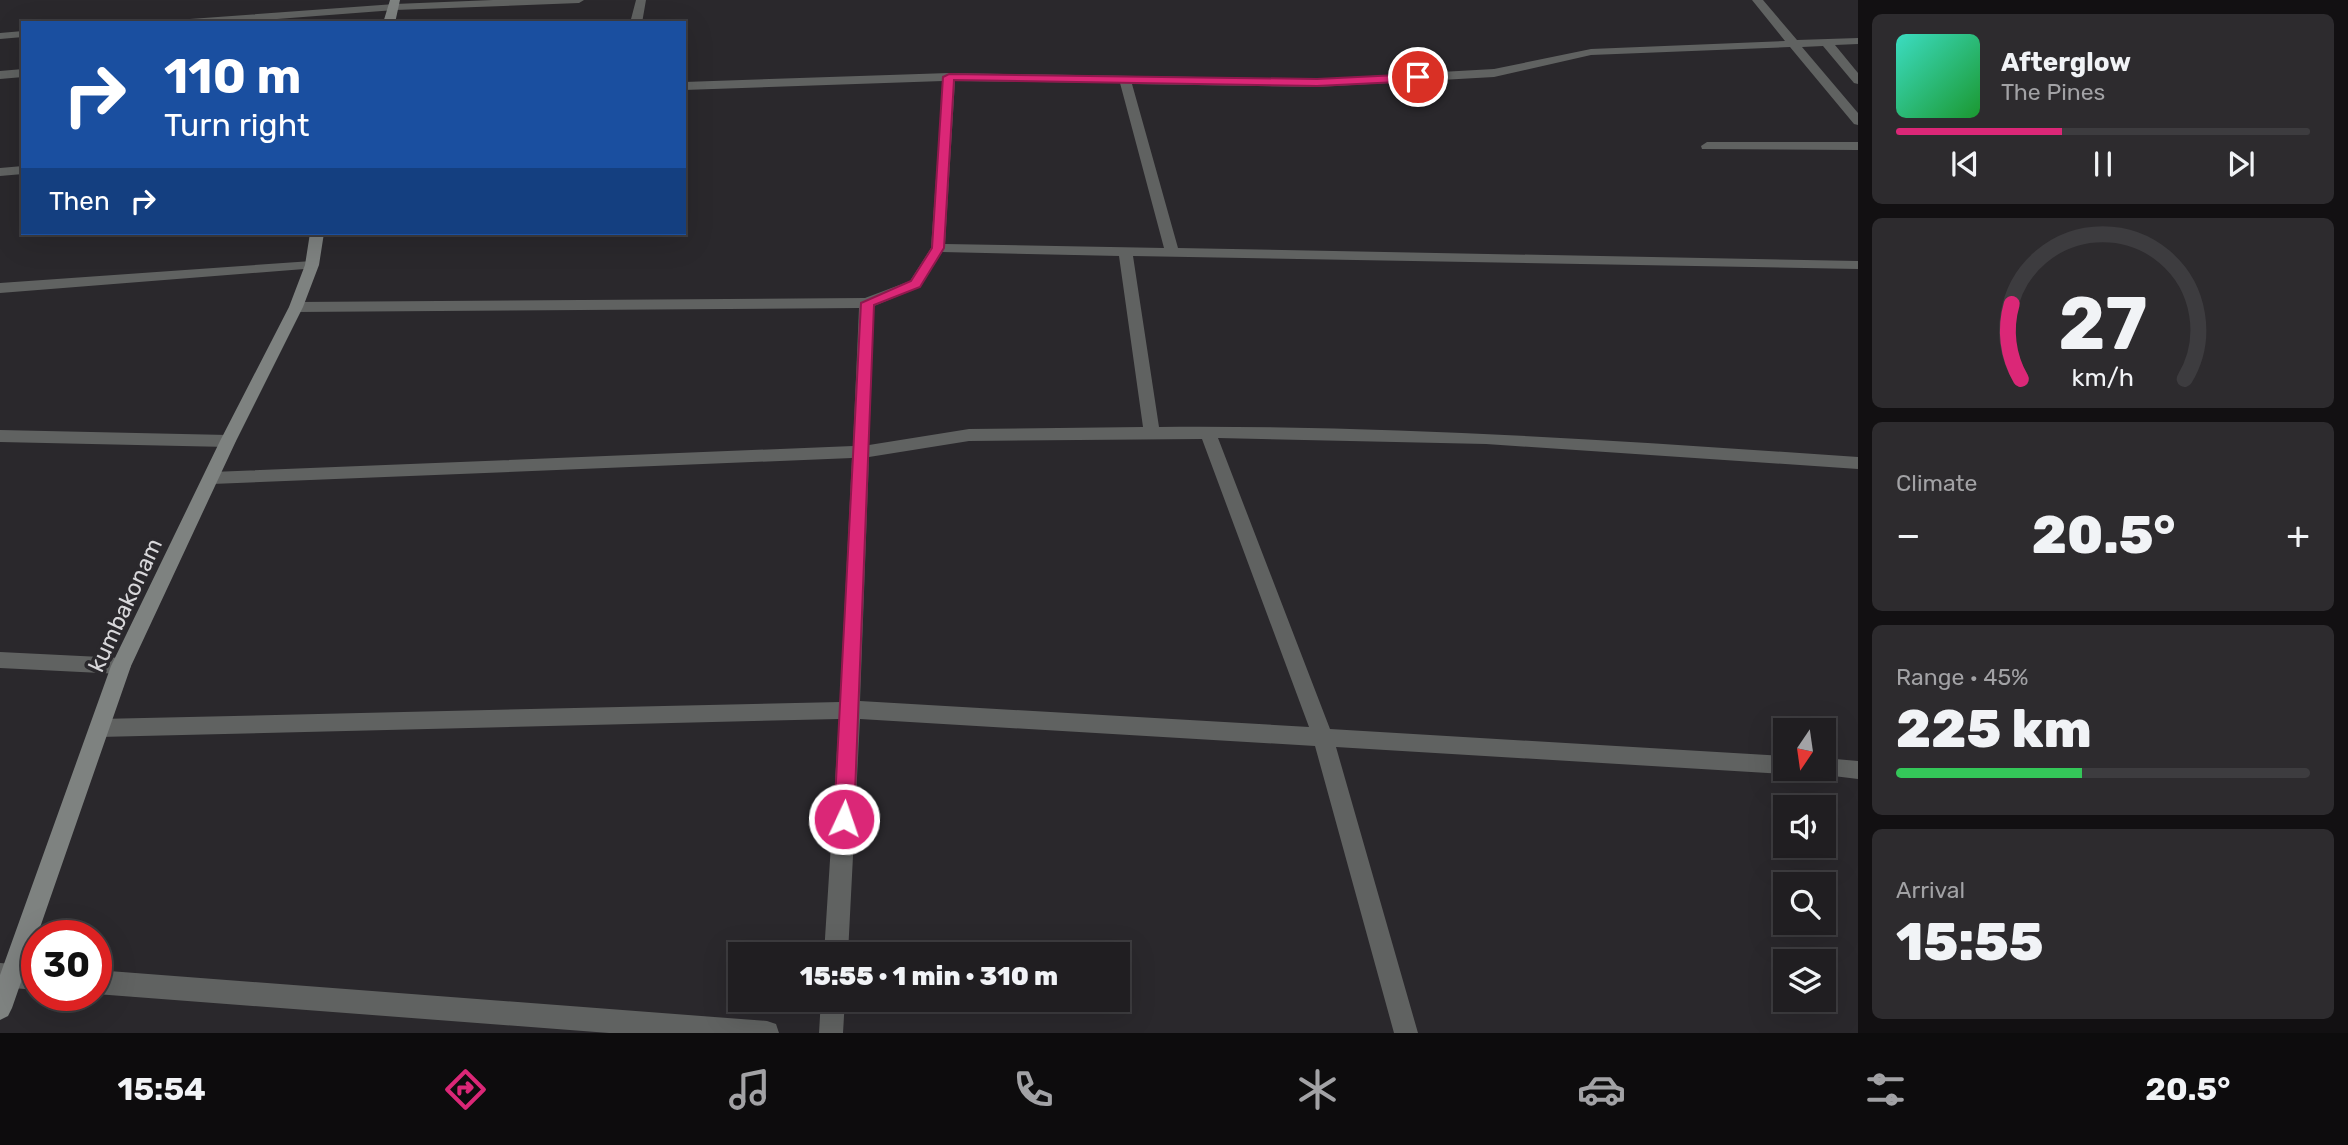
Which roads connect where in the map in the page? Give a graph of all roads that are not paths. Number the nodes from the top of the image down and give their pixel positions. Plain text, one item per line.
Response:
1 (579, 0) edge
2 (641, 0) edge
3 (1757, 0) edge
4 (395, 3) edge
5 (198, 21) edge
6 (390, 21) edge
7 (636, 21) edge
8 (21, 34) edge
9 (0, 36) edge
10 (1826, 41) junction
11 (1858, 41) edge
12 (1791, 42) junction
13 (1842, 60) junction
14 (21, 74) edge
15 (0, 75) edge
16 (949, 77) junction
17 (1125, 80) junction
18 (1858, 80) edge
19 (686, 86) edge
20 (1858, 121) edge
21 (1707, 146) dead end
22 (1858, 146) edge
23 (21, 170) edge
24 (0, 172) edge
25 (317, 235) edge
26 (938, 248) junction
27 (1125, 251) junction
28 (1172, 252) junction
29 (312, 265) junction
30 (1858, 265) edge
31 (0, 288) edge
32 (867, 303) junction
33 (296, 307) junction
34 (1152, 433) junction
35 (1208, 433) junction
36 (0, 436) edge
37 (228, 441) junction
38 (862, 452) junction
39 (1858, 463) edge
40 (212, 478) junction
41 (0, 660) edge
42 (121, 666) junction
43 (850, 711) junction
44 (99, 728) junction
45 (1323, 737) junction
46 (1773, 764) edge
47 (1836, 768) edge
48 (1858, 770) edge
49 (837, 942) edge
50 (6, 976) edge
51 (112, 983) edge
52 (0, 1008) edge
53 (832, 1012) edge
54 (767, 1033) edge
55 (831, 1033) edge
56 (1406, 1033) edge

1 - 4 street
2 - 7 street
3 - 12 street
4 - 5 street
4 - 6 street
8 - 9 street
10 - 11 street
10 - 12 street
10 - 13 street
11 - 13 street
12 - 17 street
12 - 20 street
13 - 18 street
14 - 15 street
16 - 17 street
16 - 19 street
16 - 26 street
17 - 28 street
21 - 22 street
23 - 24 street
25 - 29 street, kumbakonam
26 - 27 street
26 - 32 street
27 - 28 street
27 - 34 street
28 - 30 street
29 - 31 street
29 - 33 street, kumbakonam
32 - 33 street
32 - 38 street
33 - 37 street, kumbakonam
34 - 35 street
34 - 38 street
35 - 39 street
35 - 45 street
36 - 37 street
37 - 40 street, kumbakonam
38 - 40 street
38 - 43 street
40 - 42 street, kumbakonam
41 - 42 street
42 - 44 street, kumbakonam
43 - 44 street
43 - 45 street
43 - 49 street
44 - 50 street, kumbakonam
45 - 46 street
45 - 56 street
47 - 48 street
50 - 52 street, kumbakonam
51 - 54 street
53 - 55 street

